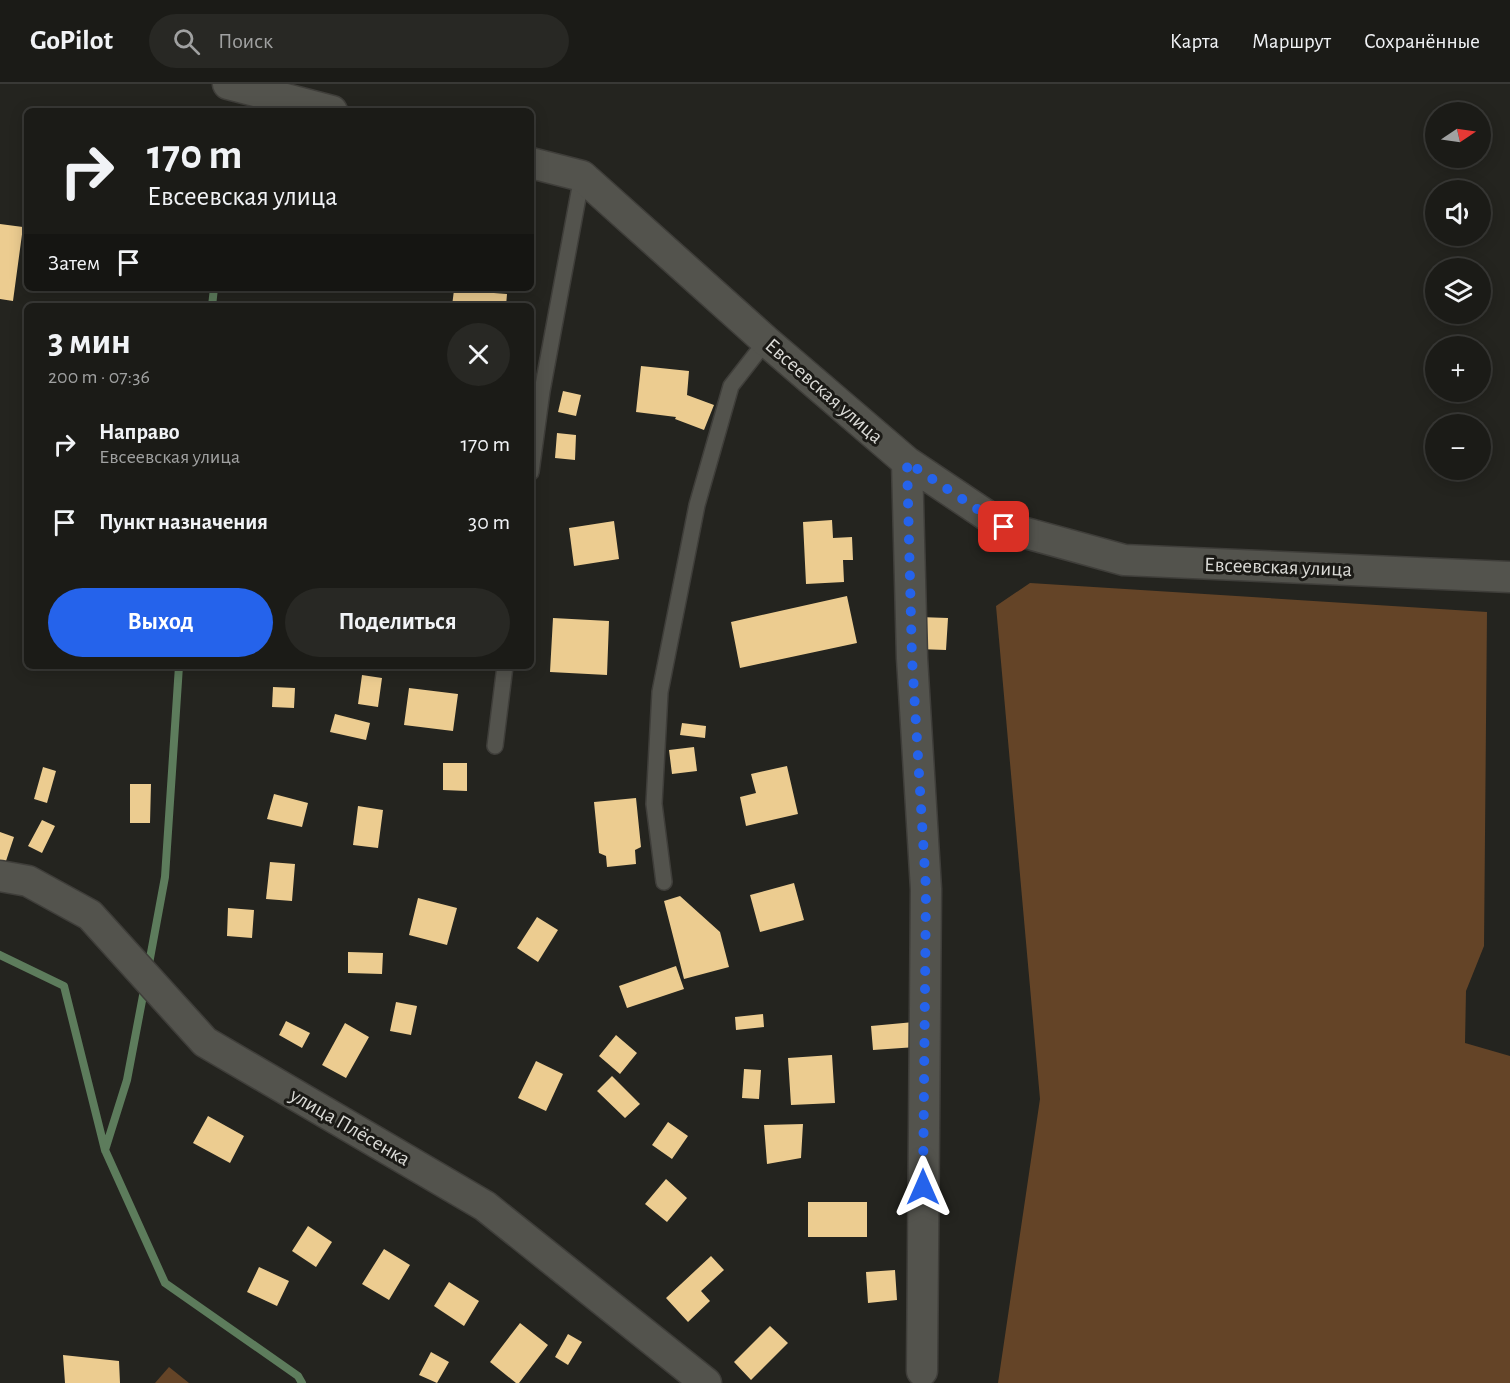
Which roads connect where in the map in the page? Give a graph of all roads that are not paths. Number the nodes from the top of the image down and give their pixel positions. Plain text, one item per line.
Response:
1 (228, 84) edge
2 (320, 108) edge
3 (534, 164) edge
4 (582, 176) junction
5 (766, 341) junction
6 (534, 450) edge
7 (907, 462) junction
8 (1510, 577) edge
9 (505, 669) edge
10 (495, 746) dead end
11 (0, 876) edge
12 (664, 882) dead end
13 (922, 1371) dead end
14 (706, 1383) edge

1 - 2 street
3 - 4 street, Евсеевская улица
4 - 5 street, Евсеевская улица
4 - 6 lane
5 - 7 street, Евсеевская улица
5 - 12 lane
7 - 8 street, Евсеевская улица
7 - 13 street
9 - 10 lane
11 - 14 street, улица Плёсенка

